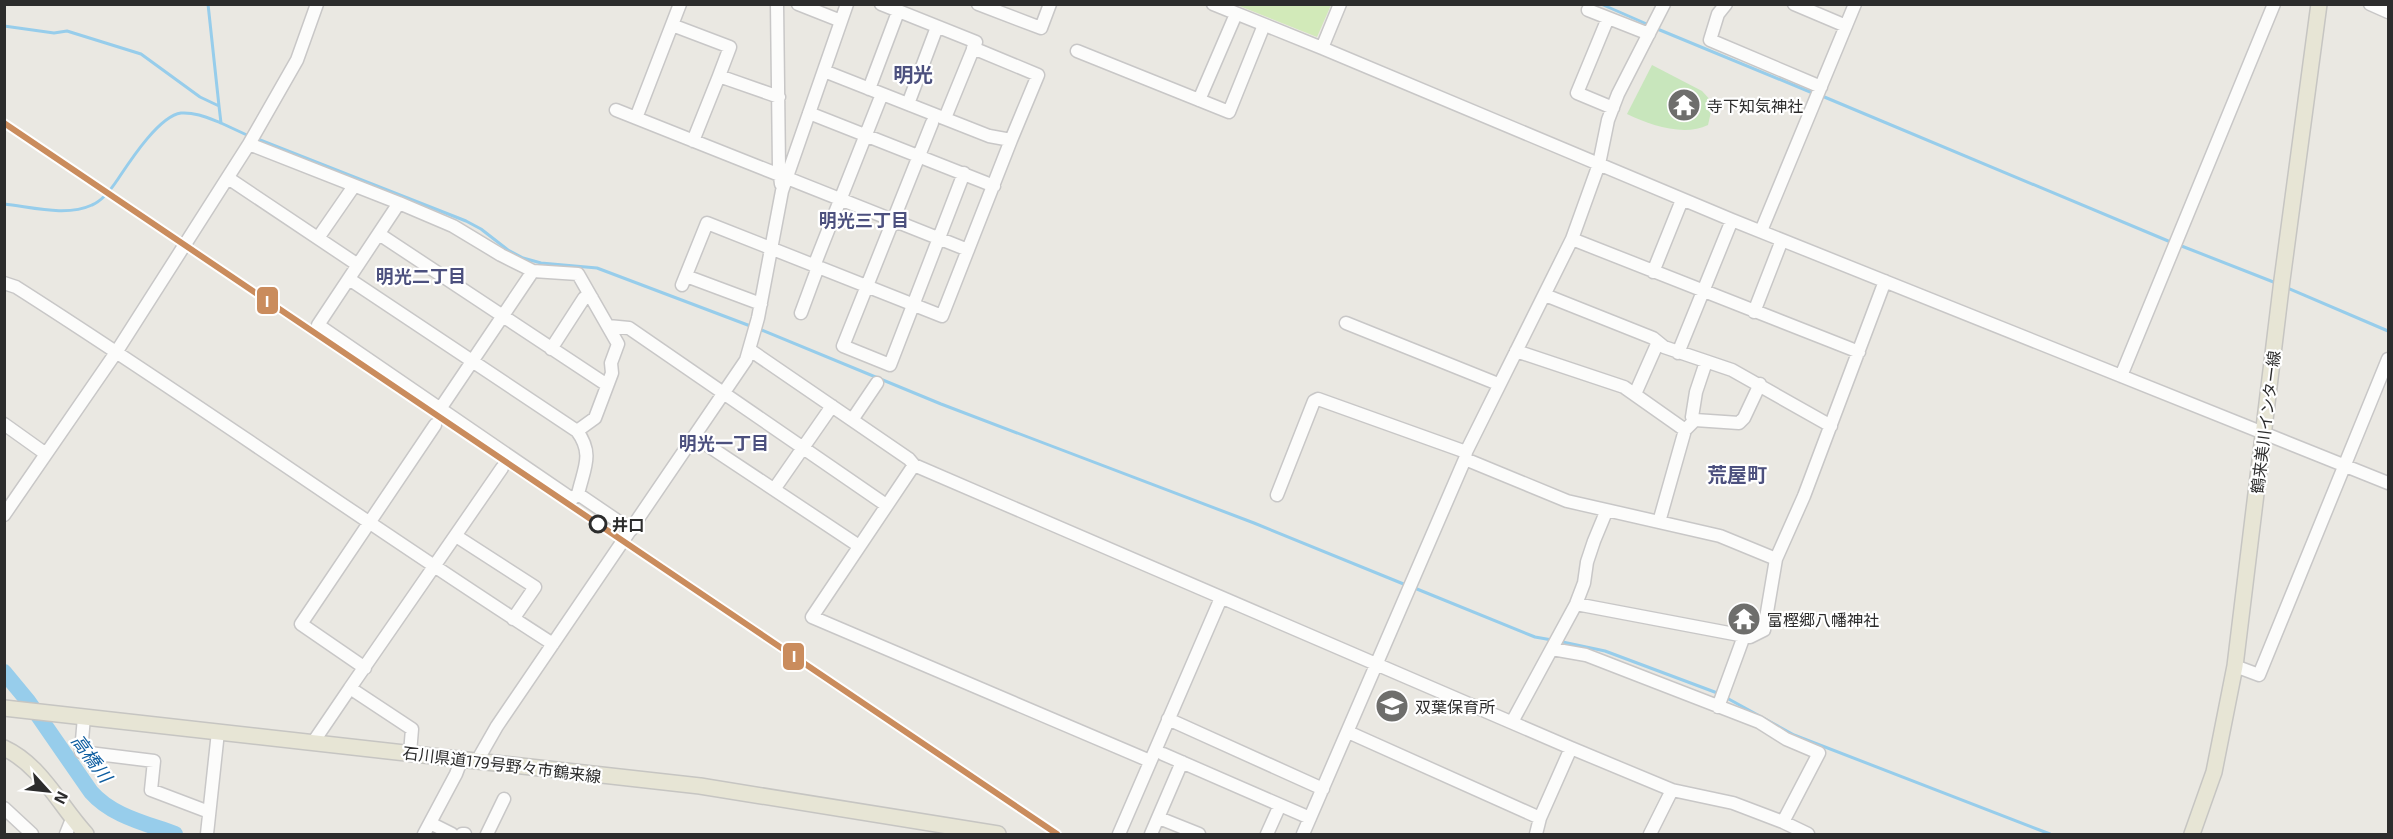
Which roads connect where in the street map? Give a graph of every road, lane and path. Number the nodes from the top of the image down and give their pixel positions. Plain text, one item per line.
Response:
1 (317, 4) edge
2 (680, 4) edge
3 (798, 4) edge
4 (847, 4) edge
5 (881, 4) edge
6 (1050, 4) edge
7 (1213, 4) edge
8 (1340, 4) edge
9 (1664, 4) edge
10 (1726, 4) edge
11 (1794, 4) edge
12 (1855, 4) edge
13 (2274, 4) edge
14 (2319, 4) edge
15 (2370, 4) edge
16 (777, 5) edge
17 (982, 5) edge
18 (1588, 10) dead end
19 (898, 12) junction
20 (2388, 12) edge
21 (1236, 14) junction
22 (1608, 18) junction
23 (841, 21) junction
24 (672, 25) junction
25 (1264, 25) junction
26 (1846, 26) junction
27 (937, 27) junction
28 (1652, 28) junction
29 (973, 48) junction
30 (1323, 48) junction
31 (1077, 51) dead end
32 (824, 71) junction
33 (719, 75) junction
34 (869, 89) junction
35 (1818, 92) junction
36 (882, 94) junction
37 (779, 97) junction
38 (1199, 100) junction
39 (908, 104) junction
40 (1613, 108) junction
41 (616, 110) dead end
42 (809, 113) junction
43 (636, 118) junction
44 (945, 118) junction
45 (932, 123) dead end
46 (865, 135) junction
47 (252, 140) junction
48 (1011, 140) junction
49 (693, 141) junction
50 (919, 155) junction
51 (1599, 164) junction
52 (964, 173) junction
53 (228, 178) junction
54 (783, 182) junction
55 (354, 186) junction
56 (994, 186) junction
57 (839, 200) junction
58 (1682, 200) junction
59 (399, 203) junction
60 (1732, 220) junction
61 (893, 222) junction
62 (1761, 231) junction
63 (379, 234) junction
64 (318, 238) junction
65 (939, 239) junction
66 (1572, 239) junction
67 (1782, 240) junction
68 (772, 249) junction
69 (968, 250) junction
70 (358, 265) junction
71 (816, 266) junction
72 (533, 271) junction
73 (1653, 272) junction
74 (349, 279) junction
75 (1885, 281) junction
76 (4, 284) edge
77 (867, 286) junction
78 (1704, 292) junction
79 (1545, 295) junction
80 (592, 298) junction
81 (761, 304) junction
82 (914, 304) junction
83 (1754, 312) junction
84 (801, 313) dead end
85 (502, 316) junction
86 (1346, 323) dead end
87 (608, 326) junction
88 (1658, 342) junction
89 (551, 349) junction
90 (750, 350) junction
91 (117, 351) junction
92 (1516, 351) junction
93 (1859, 352) junction
94 (1678, 353) junction
95 (2388, 359) edge
96 (472, 361) junction
97 (1706, 362) junction
98 (2121, 376) junction
99 (877, 383) dead end
100 (1498, 384) junction
101 (1760, 384) junction
102 (608, 385) junction
103 (724, 393) junction
104 (1635, 394) junction
105 (832, 406) junction
106 (440, 409) junction
107 (852, 420) junction
108 (1695, 420) junction
109 (4, 424) edge
110 (435, 425) dead end
111 (1831, 426) junction
112 (1686, 430) junction
113 (577, 431) junction
114 (2263, 433) junction
115 (695, 437) junction
116 (802, 449) junction
117 (46, 454) junction
118 (1466, 456) junction
119 (914, 465) junction
120 (2344, 465) junction
121 (502, 468) dead end
122 (2388, 483) edge
123 (775, 488) junction
124 (578, 494) junction
125 (1277, 495) dead end
126 (886, 505) junction
127 (1606, 512) junction
128 (4, 515) edge
129 (369, 521) junction
130 (1659, 522) junction
131 (631, 530) junction
132 (456, 536) junction
133 (859, 546) junction
134 (1776, 559) junction
135 (434, 567) junction
136 (1221, 598) junction
137 (1576, 604) junction
138 (513, 619) junction
139 (1744, 636) junction
140 (1555, 643) junction
141 (553, 644) junction
142 (1376, 665) junction
143 (2235, 666) junction
144 (365, 669) junction
145 (350, 688) junction
146 (1718, 706) junction
147 (4, 708) edge
148 (84, 717) junction
149 (1168, 719) junction
150 (1512, 722) junction
151 (218, 732) junction
152 (1348, 732) junction
153 (314, 741) junction
154 (4, 748) edge
155 (1571, 748) junction
156 (410, 753) junction
157 (1163, 754) dead end
158 (462, 758) junction
159 (477, 761) junction
160 (1150, 761) junction
161 (1182, 762) junction
162 (1323, 789) junction
163 (1672, 790) junction
164 (504, 799) dead end
165 (1280, 805) junction
166 (4, 808) edge
167 (209, 812) junction
168 (1159, 818) junction
169 (1310, 818) junction
170 (1540, 818) junction
171 (72, 819) junction
172 (1783, 822) junction
173 (430, 823) junction
174 (32, 834) edge
175 (66, 834) edge
176 (86, 834) edge
177 (207, 834) edge
178 (424, 834) edge
179 (452, 834) edge
180 (487, 834) edge
181 (998, 834) edge
182 (1119, 834) edge
183 (1152, 834) edge
184 (1199, 834) edge
185 (1267, 834) edge
186 (1303, 834) edge
187 (1536, 834) edge
188 (1650, 834) edge
189 (1808, 834) edge
190 (2192, 834) edge

1 - 47 street
2 - 24 street
3 - 23 street
4 - 23 street
5 - 19 street
6 - 17 street
7 - 21 street
8 - 30 street
9 - 28 street
10 - 35 street
11 - 26 street
12 - 26 street
13 - 98 street
14 - 114 main road, 鶴来美川インター線
15 - 20 street
16 - 37 street
18 - 22 street
19 - 27 street
19 - 34 street
21 - 25 street
21 - 38 street
22 - 28 street
22 - 40 street
23 - 32 street
24 - 33 street
24 - 43 street
25 - 30 street
25 - 38 street
26 - 35 street
27 - 29 street
27 - 39 street
28 - 40 street
29 - 44 street
29 - 48 street
30 - 51 street
31 - 38 street
32 - 34 street
32 - 42 street
33 - 37 street
33 - 49 street
34 - 36 street
35 - 62 street
36 - 39 street
36 - 46 street
37 - 54 street
39 - 44 street
40 - 51 street
41 - 43 street
42 - 46 street
42 - 54 street
43 - 49 street
44 - 48 street
45 - 50 street
46 - 50 street
46 - 57 street
47 - 53 street
47 - 55 street
48 - 56 street
49 - 54 street
50 - 52 street
50 - 61 street
51 - 58 street
51 - 66 street
52 - 56 street
52 - 65 street
53 - 64 street
53 - 91 street
54 - 57 street
54 - 68 street
55 - 59 street
55 - 64 street
56 - 69 street
57 - 61 street
57 - 71 street
58 - 60 street
58 - 73 street
59 - 63 street
59 - 72 street
60 - 62 street
60 - 78 street
61 - 65 street
61 - 77 street
62 - 67 street
63 - 70 street
63 - 85 street
64 - 70 street
65 - 69 street
65 - 82 street
66 - 73 street
66 - 79 street
67 - 75 street
67 - 83 street
68 - 71 street
68 - 81 street
68 - 81 street
69 - 82 street
70 - 74 street
71 - 77 street
71 - 84 street
72 - 80 street
72 - 85 street
73 - 78 street
74 - 96 street
74 - 106 street
75 - 93 street
75 - 98 street
76 - 91 street
77 - 82 street
77 - 82 street
78 - 83 street
78 - 94 street
79 - 88 street
79 - 92 street
80 - 87 street
80 - 89 street
81 - 90 street
83 - 93 street
85 - 89 street
85 - 96 street
86 - 100 street
87 - 102 street
87 - 103 street
88 - 94 street
88 - 104 street
89 - 102 street
90 - 103 street
90 - 105 street
91 - 117 street
91 - 129 street
92 - 100 street
92 - 104 street
93 - 111 street
94 - 97 street
95 - 120 street
96 - 106 street
96 - 113 street
97 - 101 street
97 - 108 street
98 - 114 street
99 - 107 street
100 - 118 street
101 - 108 street
101 - 111 street
102 - 113 street
103 - 115 street
103 - 116 street
104 - 112 street
105 - 107 street
105 - 116 street
106 - 124 street
107 - 119 street
108 - 112 street
109 - 117 street
110 - 129 street
111 - 134 street
112 - 130 street
113 - 124 street
114 - 120 street
114 - 143 main road, 鶴来美川インター線
115 - 123 street
115 - 131 street
116 - 123 street
116 - 126 street
117 - 128 street
118 - 125 street
118 - 127 street
118 - 142 street
119 - 126 street
119 - 136 street
120 - 122 street
120 - 143 street
121 - 132 street
123 - 133 street
124 - 131 street
126 - 133 street
127 - 130 street
127 - 137 street
129 - 135 street
129 - 144 street
130 - 134 street
131 - 141 street
132 - 135 street
132 - 138 street
133 - 160 street
134 - 139 street
135 - 138 street
135 - 144 street
136 - 142 street
136 - 149 street
137 - 139 street
137 - 140 street
138 - 141 street
139 - 146 street
140 - 146 street
140 - 150 street
141 - 159 street
142 - 150 street
142 - 152 street
143 - 190 main road, 鶴来美川インター線
144 - 145 street
145 - 153 street
145 - 156 street
146 - 172 street
147 - 148 main road, 石川県道179号野々市鶴来線
148 - 151 main road, 石川県道179号野々市鶴来線
148 - 167 street
149 - 160 street
149 - 162 street
150 - 155 street
151 - 153 main road, 石川県道179号野々市鶴来線
151 - 167 street
152 - 162 street
152 - 170 street
153 - 156 main road, 石川県道179号野々市鶴来線
154 - 171 main road
155 - 163 street
155 - 170 street
156 - 158 main road, 石川県道179号野々市鶴来線
157 - 161 street
158 - 159 main road, 石川県道179号野々市鶴来線
158 - 173 street
159 - 181 main road, 石川県道179号野々市鶴来線
160 - 182 street
161 - 165 street
161 - 168 street
162 - 169 street
163 - 172 street
163 - 188 street
164 - 180 street
165 - 169 street
165 - 185 street
166 - 174 street
167 - 177 street
168 - 183 street
168 - 184 street
169 - 186 street
170 - 187 street
171 - 175 street
171 - 176 main road
172 - 189 street
173 - 178 street
173 - 179 street

